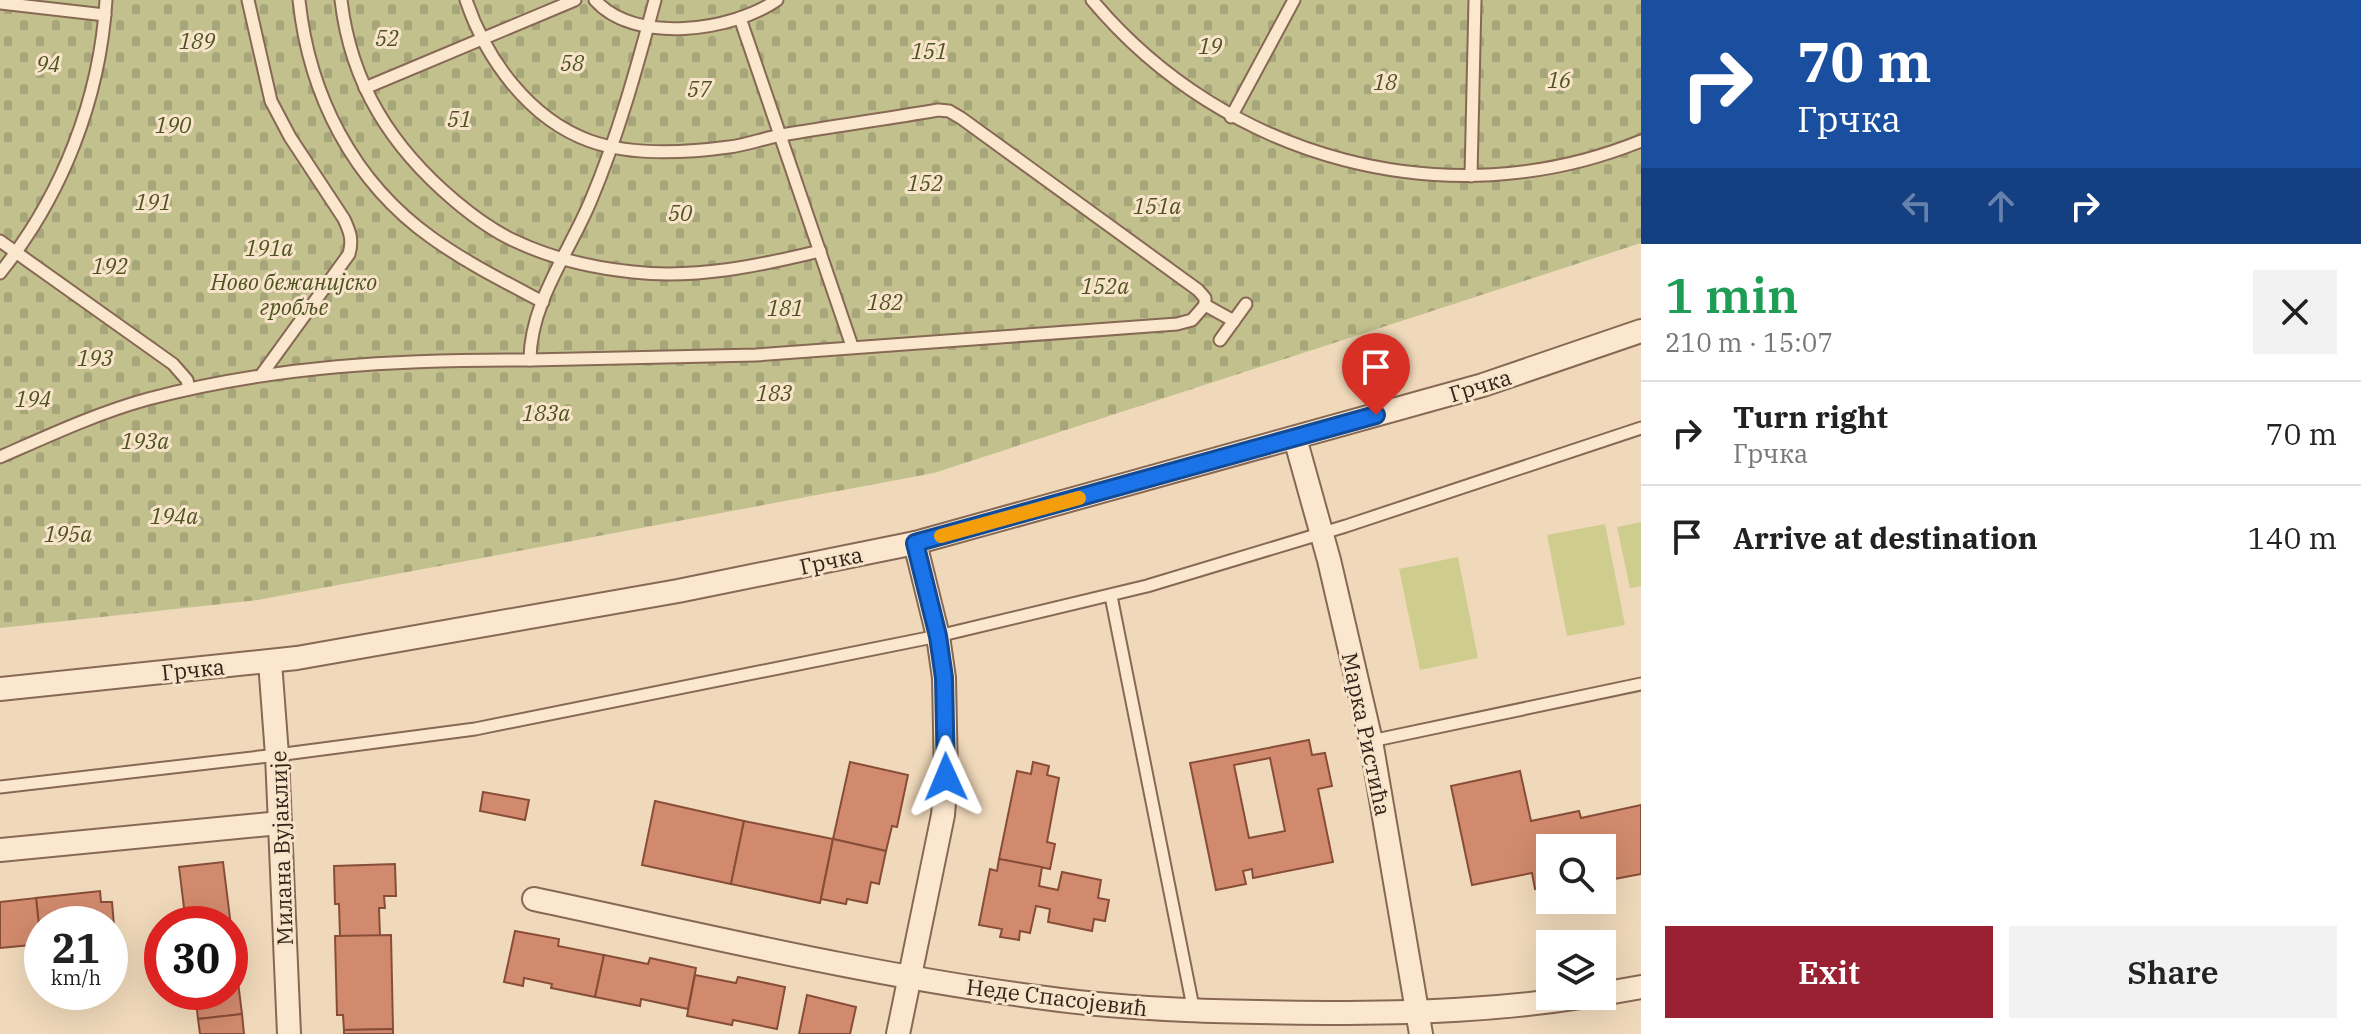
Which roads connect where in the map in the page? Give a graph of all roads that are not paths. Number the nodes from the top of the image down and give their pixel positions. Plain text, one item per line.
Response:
1 (106, 0) edge
2 (248, 0) edge
3 (299, 0) edge
4 (341, 0) edge
5 (466, 0) edge
6 (575, 0) edge
7 (595, 0) edge
8 (655, 0) edge
9 (777, 0) edge
10 (1092, 0) edge
11 (1294, 0) edge
12 (1475, 0) edge
13 (0, 3) edge
14 (105, 15) junction
15 (740, 18) junction
16 (647, 27) junction
17 (483, 39) junction
18 (365, 88) junction
19 (1231, 117) junction
20 (780, 136) junction
21 (1641, 141) edge
22 (612, 147) junction
23 (1471, 176) junction
24 (0, 241) edge
25 (820, 251) junction
26 (16, 253) junction
27 (563, 258) junction
28 (0, 273) edge
29 (543, 302) junction
30 (1246, 304) dead end
31 (1205, 305) junction
32 (1234, 321) junction
33 (1641, 331) edge
34 (1220, 340) dead end
35 (852, 346) junction
36 (530, 360) junction
37 (262, 374) junction
38 (189, 389) junction
39 (1641, 428) edge
40 (1295, 438) junction
41 (0, 457) edge
42 (1322, 533) junction
43 (915, 543) junction
44 (1111, 596) junction
45 (938, 636) junction
46 (270, 662) junction
47 (1641, 684) edge
48 (0, 689) edge
49 (1371, 741) junction
50 (277, 755) junction
51 (0, 787) edge
52 (280, 823) junction
53 (0, 850) edge
54 (534, 899) dead end
55 (909, 977) junction
56 (1641, 987) edge
57 (1616, 991) edge
58 (1536, 1002) edge
59 (1194, 1012) junction
60 (1420, 1023) edge
61 (289, 1034) edge
62 (898, 1034) edge

1 - 14 lane
2 - 37 lane
3 - 29 lane
4 - 18 lane
5 - 17 lane
6 - 17 lane
7 - 16 lane
8 - 16 lane
9 - 15 lane
10 - 19 lane
11 - 19 lane
12 - 23 lane
13 - 14 lane
14 - 26 lane
15 - 16 lane
15 - 20 lane
16 - 22 lane
17 - 18 lane
17 - 22 lane
18 - 27 lane
19 - 23 lane
20 - 22 lane
20 - 25 lane
20 - 31 lane
21 - 23 lane
22 - 27 lane
24 - 26 lane
25 - 27 lane
25 - 35 lane
26 - 28 lane
26 - 38 lane
27 - 29 lane
29 - 36 lane
30 - 32 lane
31 - 32 lane
31 - 35 lane
32 - 34 lane
33 - 40 street, Грчка
35 - 36 lane
36 - 37 lane
37 - 38 lane
38 - 41 lane
39 - 42 lane
40 - 42 street, Марка Ристића
40 - 43 street, Грчка
42 - 44 lane
42 - 49 street, Марка Ристића
43 - 45 street
43 - 46 street, Грчка
44 - 45 lane
44 - 59 lane
45 - 50 lane
45 - 55 street
46 - 48 street, Грчка
46 - 50 street, Милана Вујаклије
47 - 49 lane
49 - 60 street, Марка Ристића
50 - 51 lane
50 - 52 street, Милана Вујаклије
52 - 53 street
52 - 61 street, Милана Вујаклије
54 - 55 street, Неде Спасојевић
55 - 59 street, Неде Спасојевић
55 - 62 street
56 - 57 street
58 - 60 street, Неде Спасојевић
59 - 60 street, Неде Спасојевић

